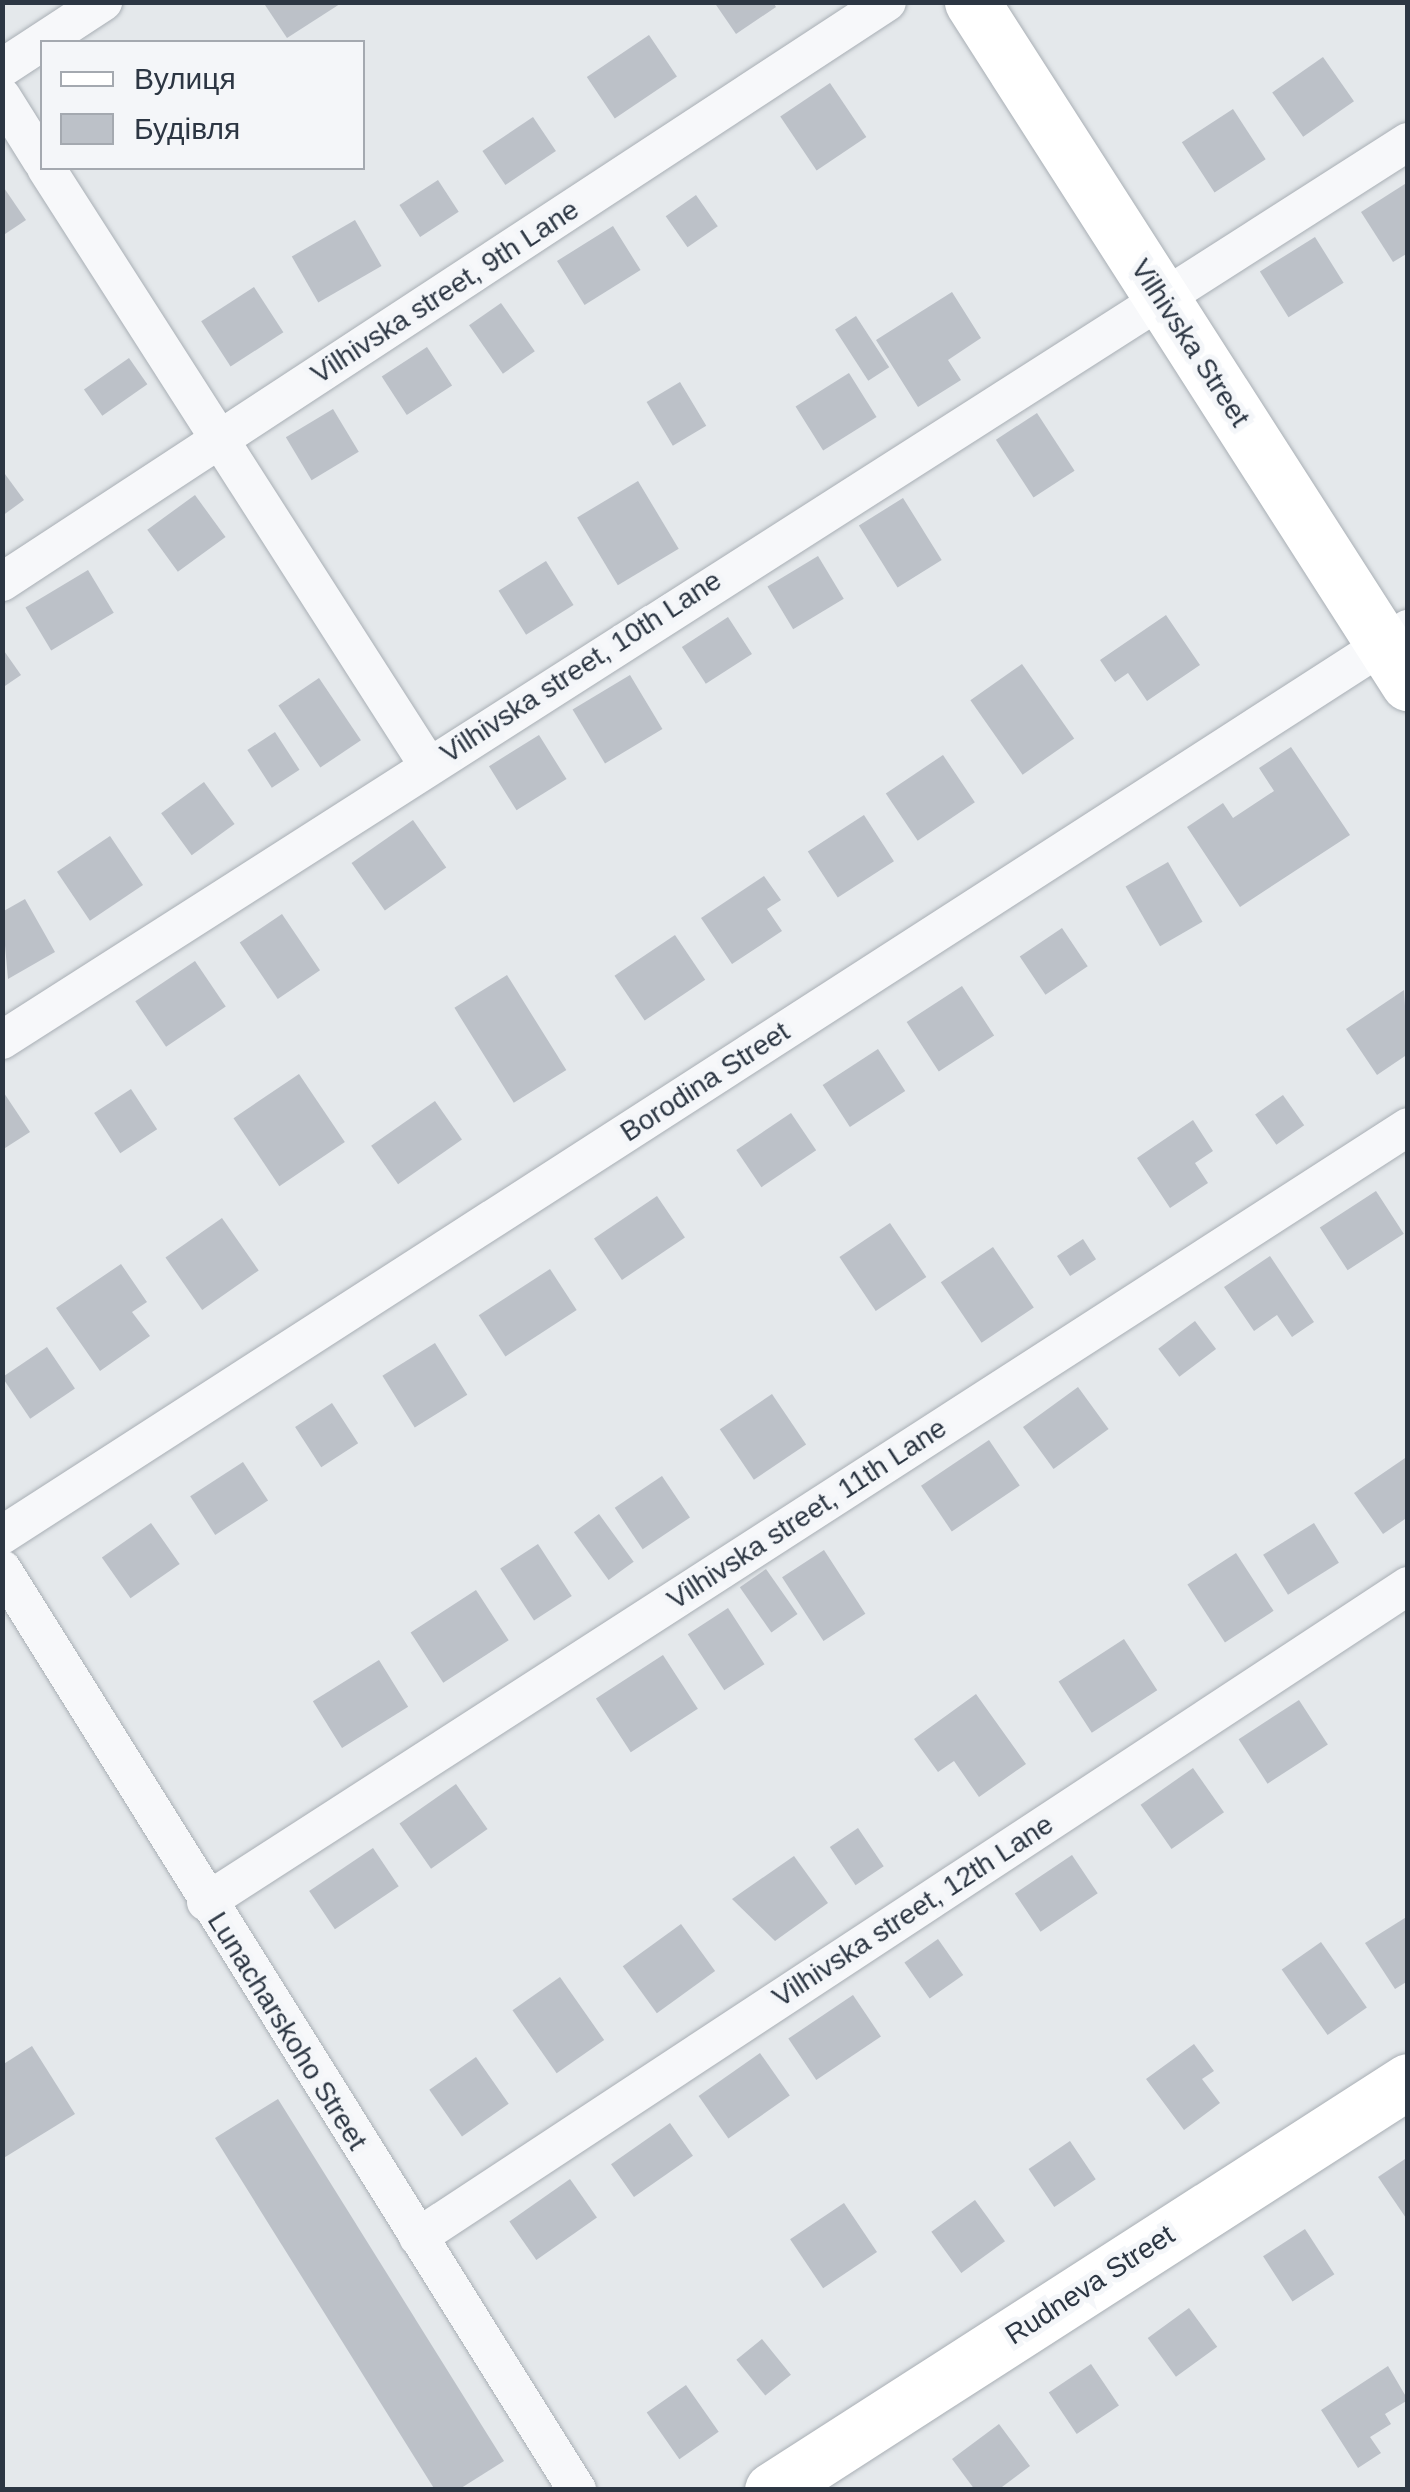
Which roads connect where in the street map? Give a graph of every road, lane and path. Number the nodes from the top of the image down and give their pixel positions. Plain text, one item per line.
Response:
1 (103, 2) edge
2 (887, 2) edge
3 (972, 2) edge
4 (45, 40) edge
5 (40, 43) edge
6 (2, 68) edge
7 (2, 97) edge
8 (1408, 142) edge
9 (40, 158) edge
10 (48, 170) edge
11 (1162, 298) junction
12 (217, 441) junction
13 (2, 582) edge
14 (1399, 653) edge
15 (428, 765) junction
16 (2, 1040) edge
17 (1408, 1127) edge
18 (2, 1535) edge
19 (2, 1569) edge
20 (1408, 1586) edge
21 (206, 1902) junction
22 (1408, 2080) edge
23 (418, 2238) junction
24 (577, 2490) edge
25 (772, 2490) edge

1 - 4 street
2 - 12 street, Vilhivska street, 9th Lane
3 - 11 street, Vilhivska Street
5 - 6 street
7 - 9 street
8 - 11 street, Vilhivska street, 10th Lane
10 - 12 street
11 - 14 street, Vilhivska Street
11 - 15 street, Vilhivska street, 10th Lane
12 - 13 street, Vilhivska street, 9th Lane
12 - 15 street
14 - 18 street, Borodina Street
15 - 16 street, Vilhivska street, 10th Lane
17 - 21 street, Vilhivska street, 11th Lane
19 - 21 street, Lunacharskoho Street
20 - 23 street, Vilhivska street, 12th Lane
21 - 23 street, Lunacharskoho Street
22 - 25 street, Rudneva Street
23 - 24 street, Lunacharskoho Street

